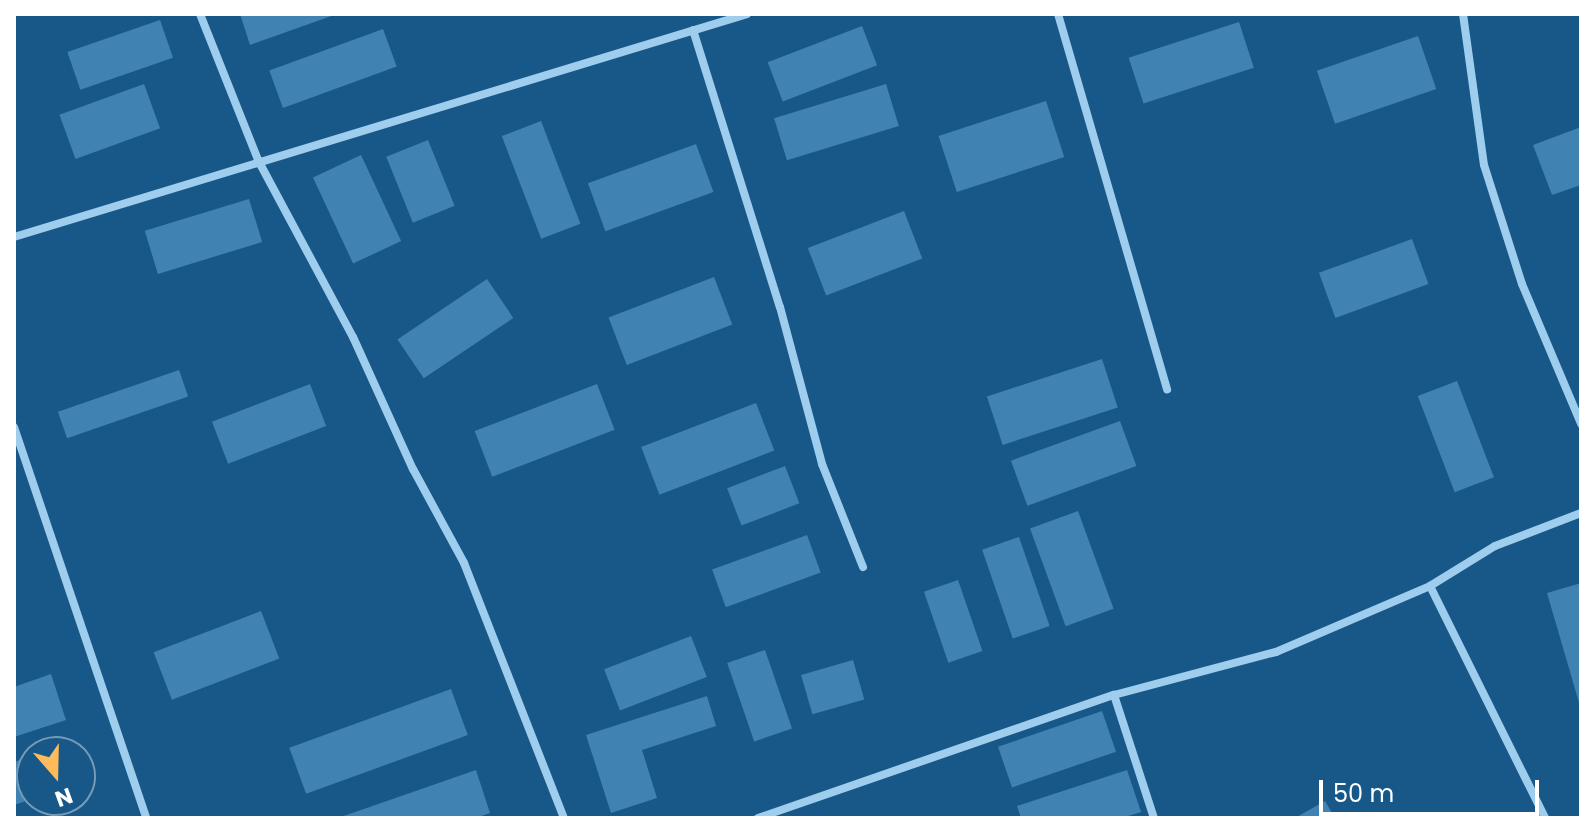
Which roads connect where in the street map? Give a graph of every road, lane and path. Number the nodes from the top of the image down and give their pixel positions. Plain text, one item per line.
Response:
1 (200, 14) edge
2 (747, 14) edge
3 (1058, 14) edge
4 (1463, 14) edge
5 (693, 30) junction
6 (258, 160) junction
7 (14, 237) edge
8 (1167, 389) dead end
9 (1581, 424) edge
10 (14, 427) edge
11 (1581, 513) edge
12 (863, 567) dead end
13 (1430, 586) junction
14 (1114, 695) junction
15 (146, 818) edge
16 (564, 818) edge
17 (758, 818) edge
18 (1154, 818) edge
19 (1545, 818) edge

1 - 6 street
2 - 5 street
3 - 8 street
4 - 9 street
5 - 6 street
5 - 12 street
6 - 7 street
6 - 16 street
10 - 15 street
11 - 13 street
13 - 14 street
13 - 19 street
14 - 17 street
14 - 18 street

